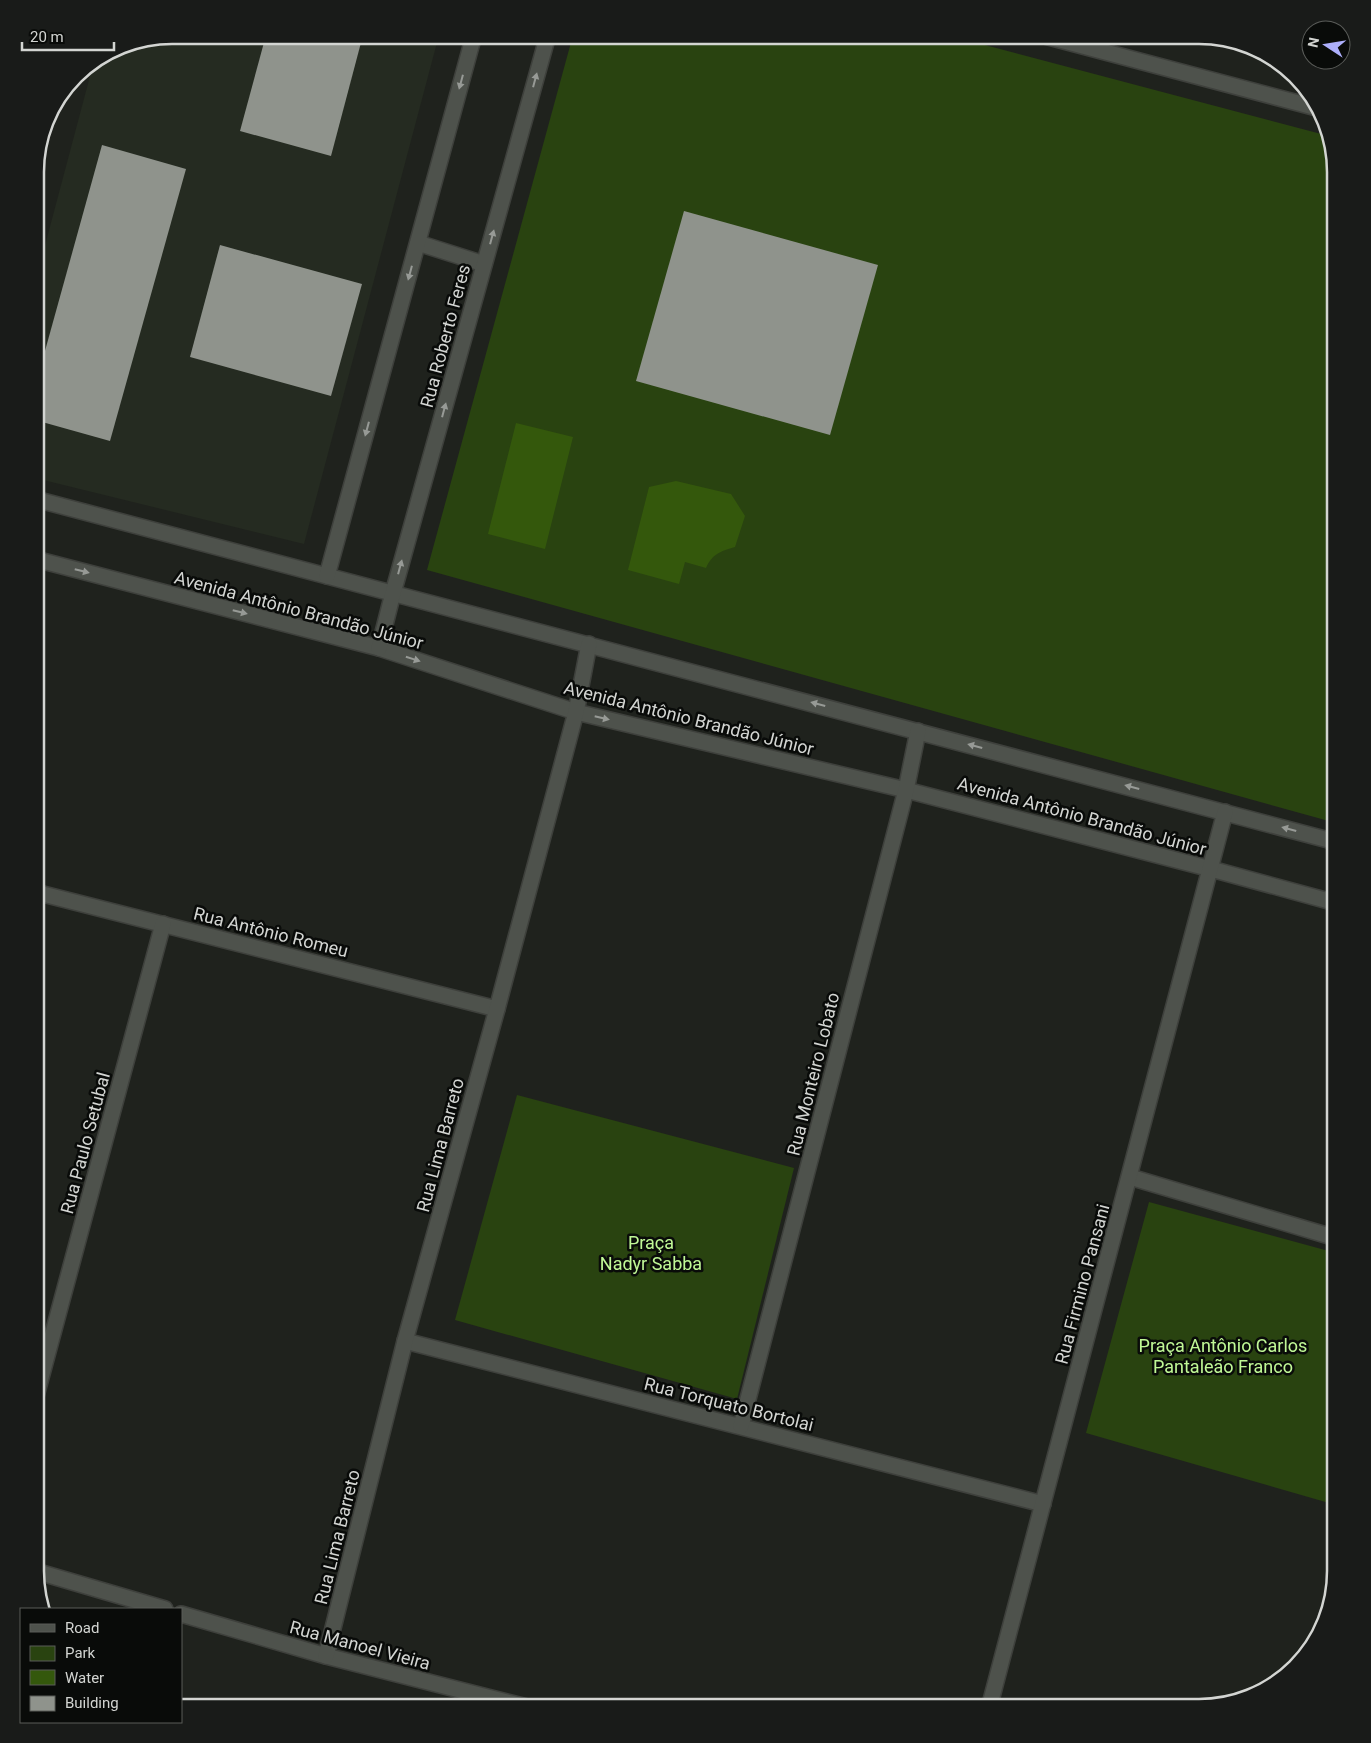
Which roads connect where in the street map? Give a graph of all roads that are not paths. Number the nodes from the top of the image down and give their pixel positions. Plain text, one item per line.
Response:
1 (472, 44) edge
2 (545, 44) edge
3 (1090, 44) edge
4 (1309, 106) edge
5 (418, 243) junction
6 (484, 264) junction
7 (44, 501) edge
8 (44, 561) edge
9 (327, 576) junction
10 (393, 593) junction
11 (590, 644) junction
12 (379, 648) junction
13 (576, 712) junction
14 (918, 731) junction
15 (906, 790) junction
16 (1225, 812) junction
17 (1327, 840) edge
18 (1211, 869) junction
19 (44, 894) edge
20 (1327, 901) edge
21 (162, 924) junction
22 (497, 1009) junction
23 (1130, 1177) junction
24 (1327, 1235) edge
25 (405, 1341) junction
26 (44, 1366) edge
27 (742, 1426) junction
28 (1043, 1504) junction
29 (44, 1574) edge
30 (162, 1608) edge
31 (182, 1614) edge
32 (326, 1656) junction
33 (496, 1699) edge
34 (991, 1699) edge

1 -> 5 street
6 -> 2 street, Rua Roberto Feres
3 - 4 street
5 - 6 street
5 -> 9 street
10 -> 6 street, Rua Roberto Feres
7 - 9 street
8 -> 12 street, Avenida Antônio Brandão Júnior
9 - 10 street
10 - 11 street
10 - 12 street, Rua Roberto Feres
11 - 13 street, Rua Lima Barreto
14 -> 11 street
12 -> 13 street, Avenida Antônio Brandão Júnior
13 -> 15 street, Avenida Antônio Brandão Júnior
13 - 22 street, Rua Lima Barreto
14 - 15 street, Rua Monteiro Lobato
16 -> 14 street
15 - 18 street, Avenida Antônio Brandão Júnior
15 - 27 street, Rua Monteiro Lobato
17 -> 16 street
16 - 18 street, Rua Firmino Pansani
18 - 20 street, Avenida Antônio Brandão Júnior
18 - 23 street, Rua Firmino Pansani
19 - 21 street, Rua Antônio Romeu
21 - 22 street, Rua Antônio Romeu
21 - 26 street, Rua Paulo Setubal
22 - 25 street, Rua Lima Barreto
23 - 24 street
23 - 28 street, Rua Firmino Pansani
25 - 27 street, Rua Torquato Bortolai
25 - 32 street, Rua Lima Barreto
27 - 28 street, Rua Torquato Bortolai
28 - 34 street, Rua Firmino Pansani
29 - 30 street
31 - 32 street, Rua Manoel Vieira
32 - 33 street, Rua Manoel Vieira

